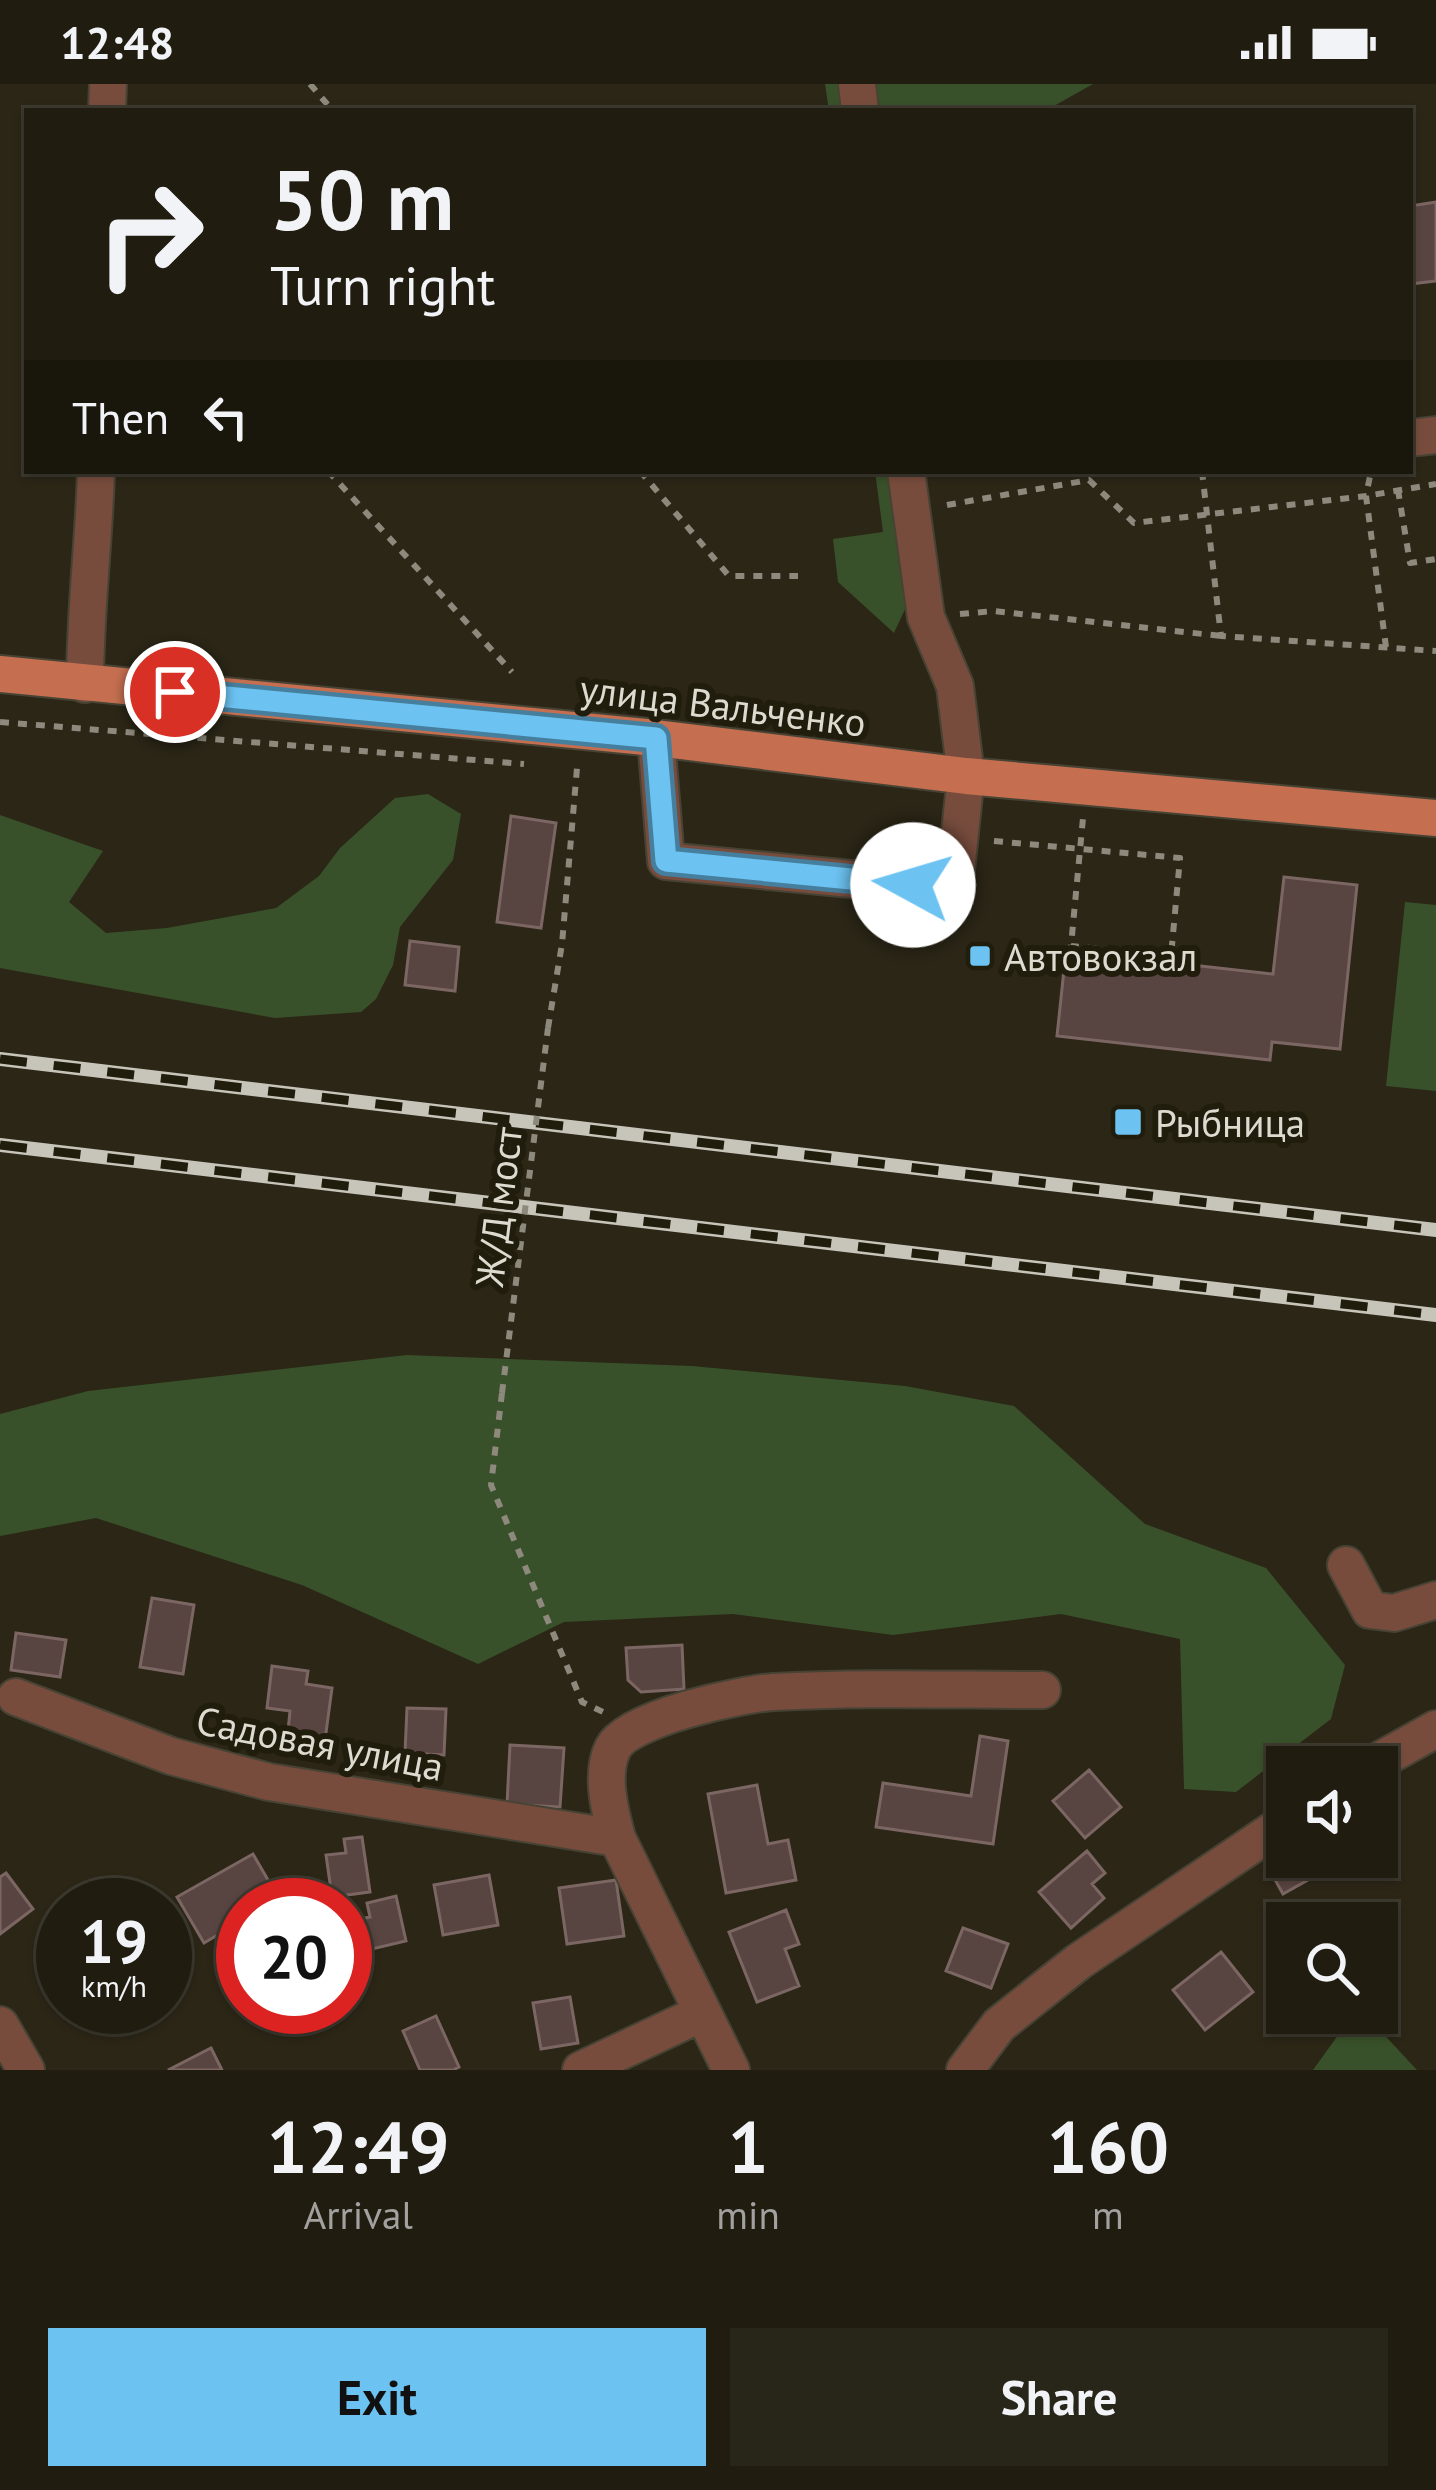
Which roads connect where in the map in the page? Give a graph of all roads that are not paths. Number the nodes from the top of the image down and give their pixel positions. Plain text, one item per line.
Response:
1 (96, 474) edge
2 (907, 474) edge
3 (0, 674) edge
4 (85, 684) junction
5 (656, 738) junction
6 (966, 776) junction
7 (1436, 818) edge
8 (1346, 1565) dead end
9 (1436, 1600) edge
10 (1042, 1690) dead end
11 (16, 1697) dead end
12 (1436, 1730) edge
13 (1398, 1751) edge
14 (1266, 1835) edge
15 (617, 1838) junction
16 (702, 2013) junction
17 (0, 2026) edge
18 (26, 2070) edge
19 (581, 2070) edge
20 (731, 2070) edge
21 (964, 2070) edge

1 - 4 street
2 - 6 street
3 - 4 main road, улица Вальченко
4 - 5 main road, улица Вальченко
5 - 6 main road, улица Вальченко
5 - 6 street
6 - 7 main road, улица Вальченко
8 - 9 street
10 - 15 street
11 - 15 street, Садовая улица
12 - 13 street
14 - 21 street
15 - 16 street
16 - 19 street
16 - 20 street
17 - 18 street

